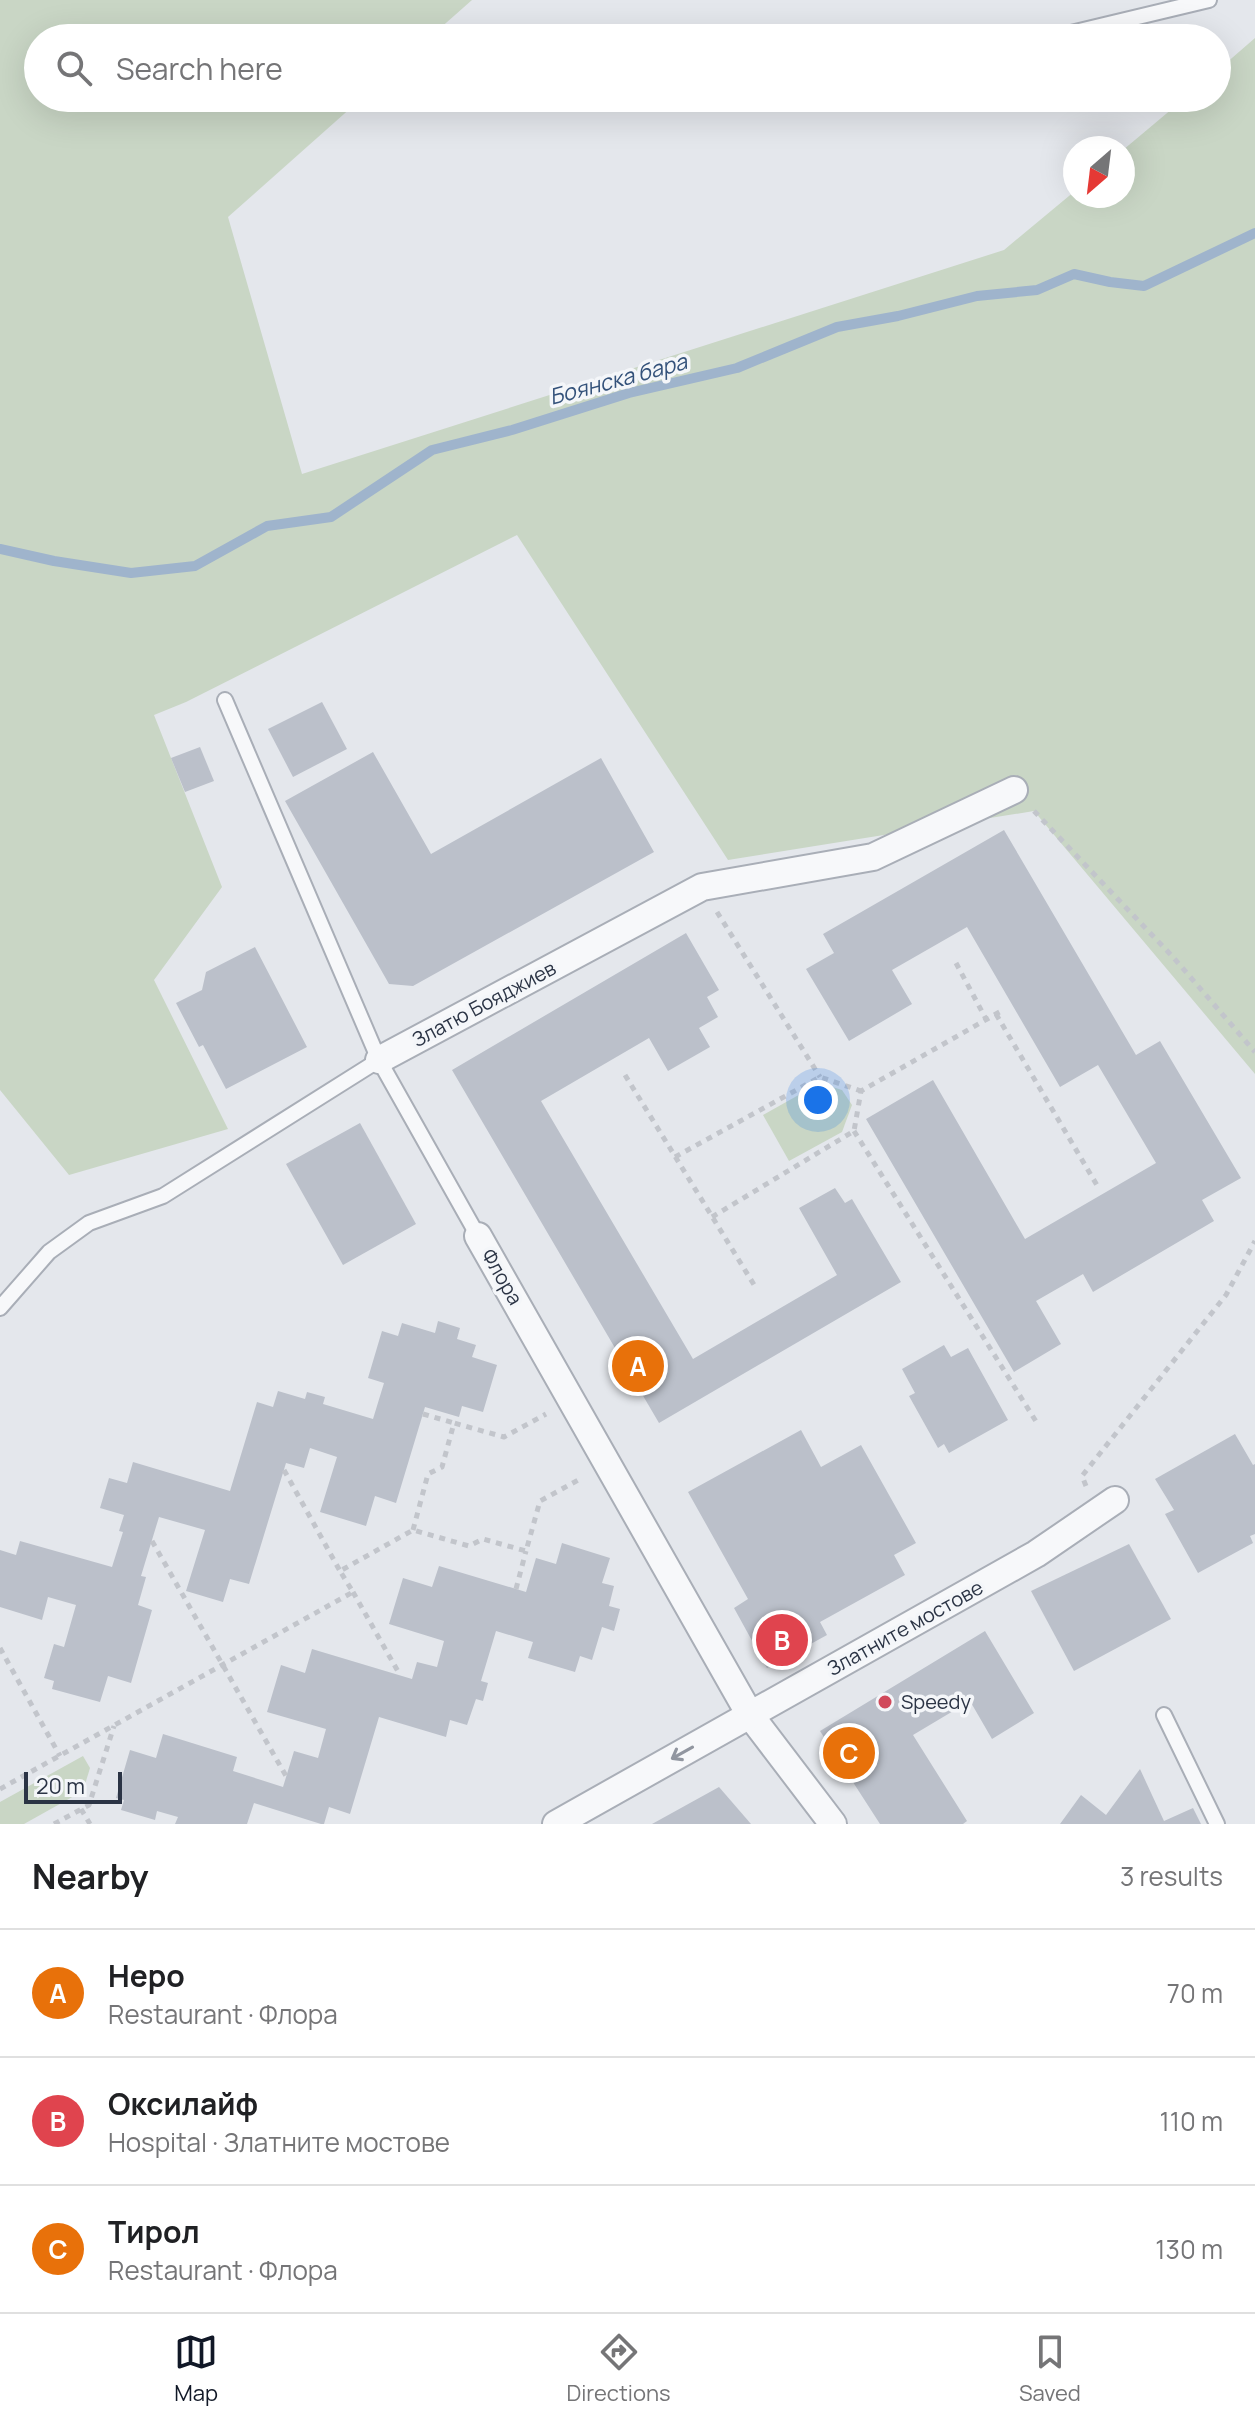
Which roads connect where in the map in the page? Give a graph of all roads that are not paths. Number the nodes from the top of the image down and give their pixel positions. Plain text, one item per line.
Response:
1 (1209, 0) edge
2 (1109, 24) edge
3 (225, 700) dead end
4 (1014, 790) road end
5 (379, 1060) junction
6 (478, 1236) joint
7 (0, 1308) edge
8 (1099, 1511) road end
9 (750, 1715) junction
10 (1164, 1715) dead end
11 (556, 1824) edge
12 (833, 1824) edge
13 (1217, 1824) edge

1 - 2 lane
3 - 5 lane, Флора
4 - 5 street, Златю Бояджиев
5 - 6 lane, Флора
5 - 7 lane, Златю Бояджиев
6 - 9 street, Флора
8 - 9 street, Златните мостове
9 -> 11 street, Златните мостове
9 - 12 street, Флора
10 - 13 lane

